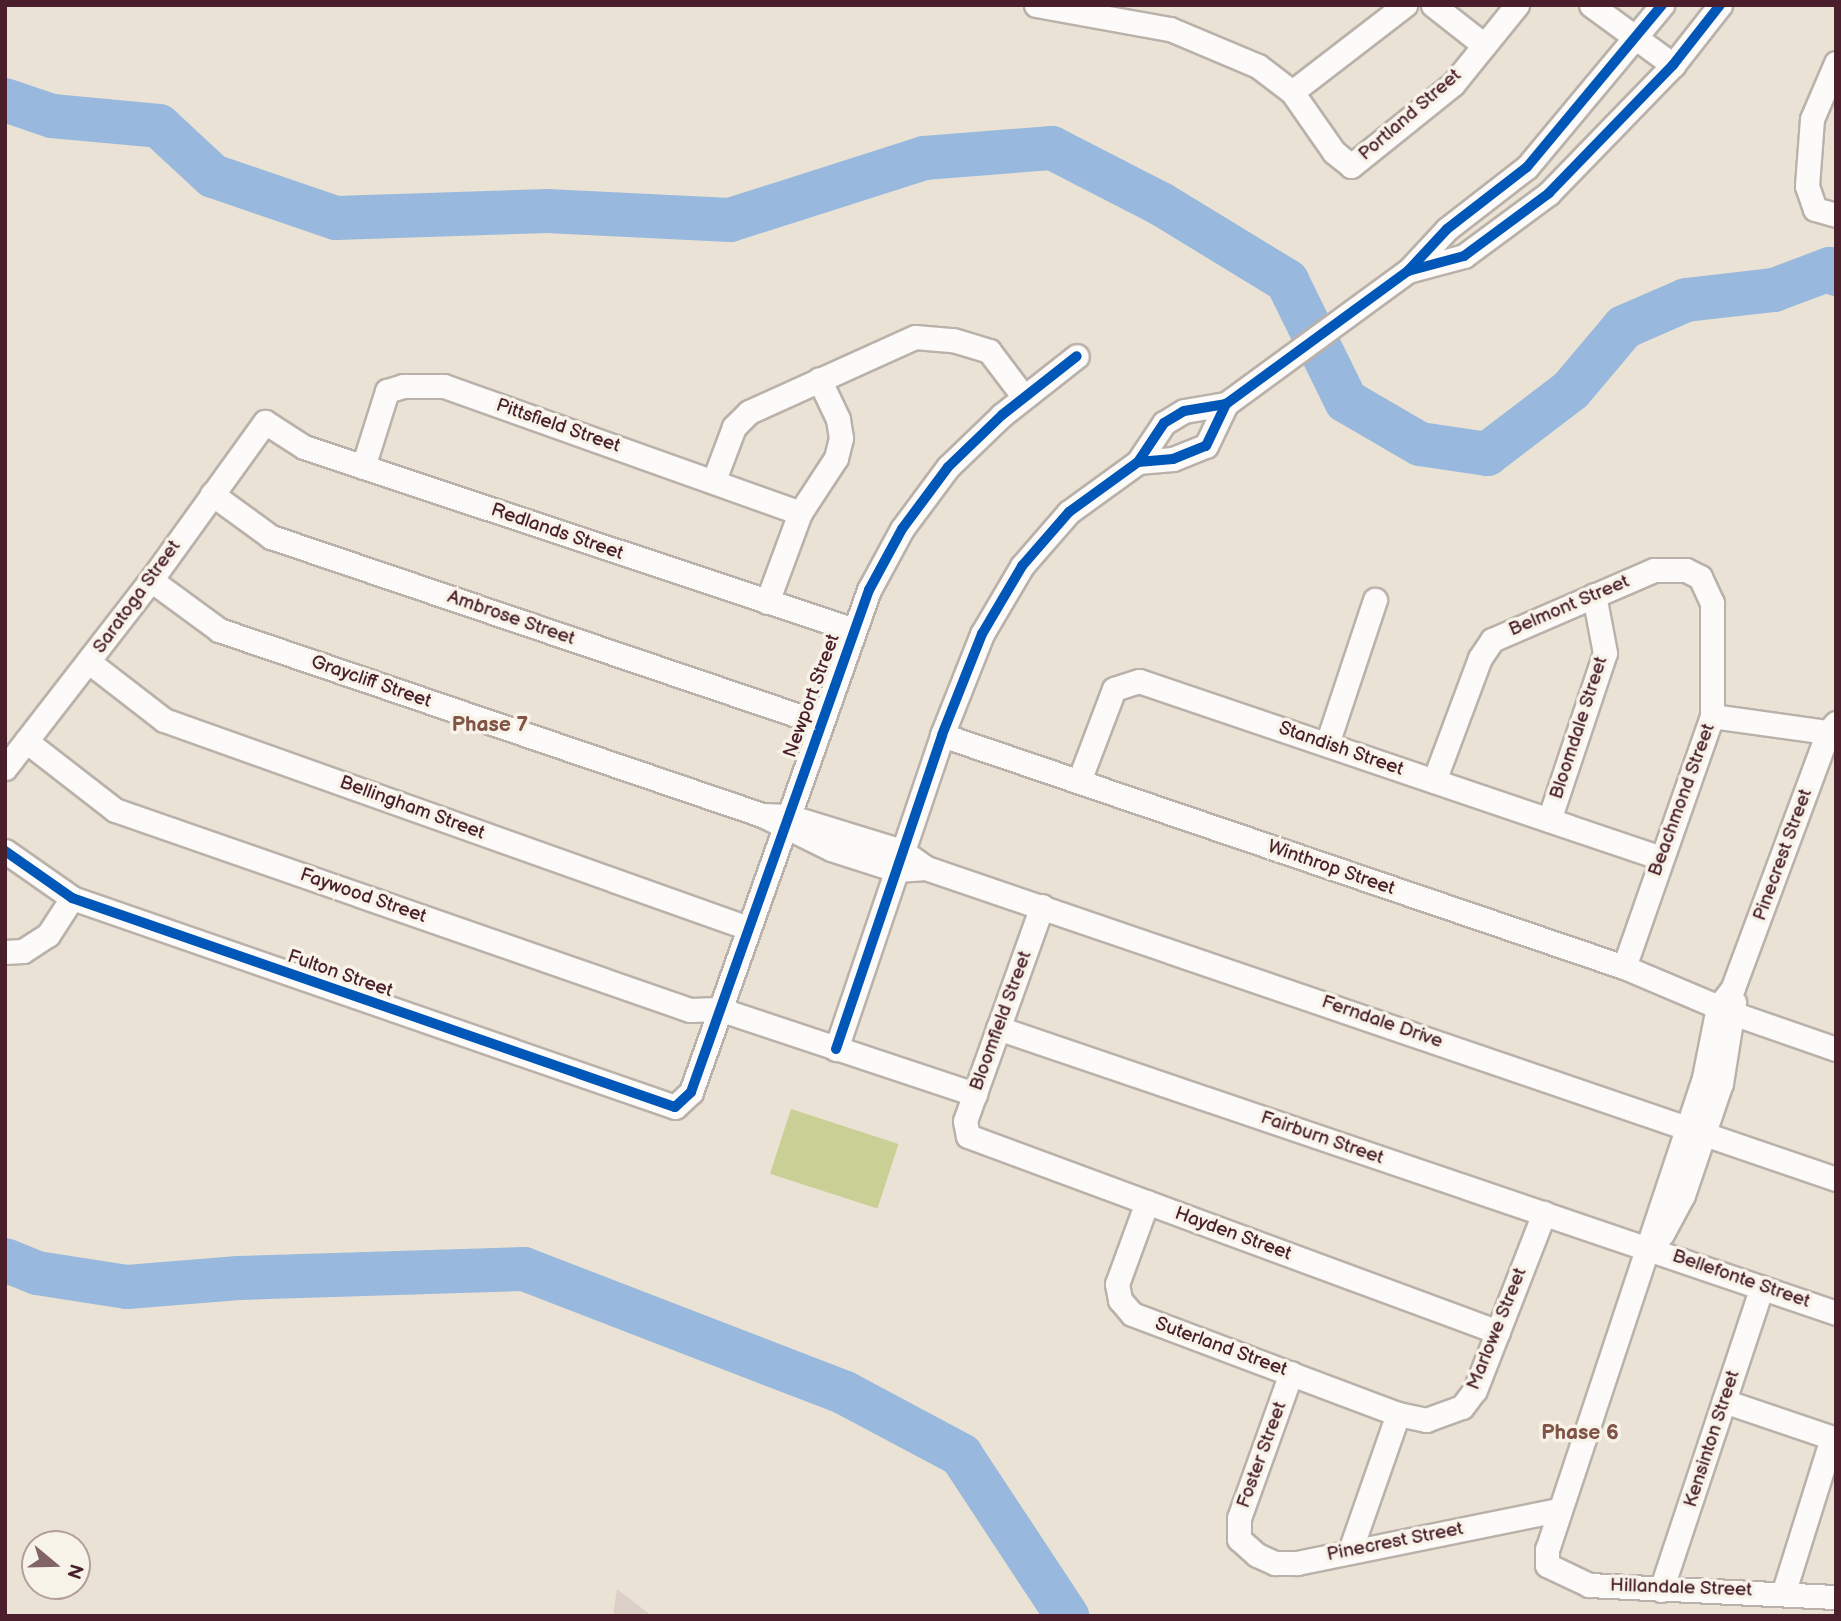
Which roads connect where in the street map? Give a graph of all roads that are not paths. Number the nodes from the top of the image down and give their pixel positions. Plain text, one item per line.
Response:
1 (1036, 5) edge
2 (1405, 5) edge
3 (1433, 5) edge
4 (1517, 5) edge
5 (1591, 5) edge
6 (1662, 5) edge
7 (1720, 5) edge
8 (1637, 37) junction
9 (1483, 45) junction
10 (1836, 63) edge
11 (1673, 65) junction
12 (1292, 92) junction
13 (1836, 215) edge
14 (1408, 271) junction
15 (1077, 356) dead end
16 (819, 379) junction
17 (1023, 396) junction
18 (1231, 400) junction
19 (265, 422) joint
20 (1138, 462) junction
21 (363, 467) junction
22 (714, 480) junction
23 (212, 494) junction
24 (800, 513) junction
25 (152, 580) junction
26 (1708, 587) joint
27 (1594, 595) junction
28 (1375, 600) dead end
29 (766, 602) junction
30 (854, 631) junction
31 (89, 662) junction
32 (1712, 716) junction
33 (820, 723) junction
34 (1832, 728) edge
35 (942, 735) junction
36 (26, 741) junction
37 (1327, 744) junction
38 (5, 768) edge
39 (1434, 781) junction
40 (1079, 782) junction
41 (1549, 820) junction
42 (786, 823) junction
43 (5, 851) edge
44 (1661, 858) junction
45 (899, 861) junction
46 (72, 898) junction
47 (1042, 906) junction
48 (748, 928) junction
49 (5, 952) edge
50 (1624, 967) junction
51 (719, 1009) junction
52 (1727, 1011) junction
53 (998, 1028) junction
54 (836, 1049) junction
55 (1836, 1049) edge
56 (975, 1094) junction
57 (675, 1107) joint
58 (1696, 1129) junction
59 (968, 1136) joint
60 (1836, 1179) edge
61 (1147, 1202) junction
62 (1544, 1213) junction
63 (1648, 1253) junction
64 (1762, 1287) junction
65 (1836, 1312) edge
66 (1497, 1332) junction
67 (1291, 1373) junction
68 (1724, 1401) junction
69 (1398, 1414) junction
70 (1426, 1420) joint
71 (1834, 1439) edge
72 (1558, 1510) junction
73 (1239, 1539) joint
74 (1351, 1548) junction
75 (1661, 1590) junction
76 (1784, 1591) junction
77 (1836, 1597) edge

1 - 12 street, Portland Street
2 - 12 street
3 - 9 street
4 - 9 street, Portland Street
5 - 8 street
6 - 8 street
7 - 11 street
8 - 11 street
8 - 14 street
9 - 12 street, Portland Street
10 - 13 street
11 - 14 street
14 - 18 street
15 - 17 street, Newport Street
16 - 17 street
16 - 22 street
16 - 24 street
17 - 30 street, Newport Street
18 - 20 street
18 - 20 street
19 - 21 street, Redlands Street
19 - 23 street, Saratoga Street
20 - 35 street
21 - 22 street, Pittsfield Street
21 - 29 street, Redlands Street
22 - 24 street, Pittsfield Street
23 - 25 street, Saratoga Street
23 - 33 street, Ambrose Street
24 - 29 street
25 - 31 street, Saratoga Street
25 - 42 street, Graycliff Street
26 - 27 street, Belmont Street
26 - 32 street, Beachmond Street
27 - 39 street, Belmont Street
27 - 41 street, Bloomdale Street
28 - 37 street
29 - 30 street, Redlands Street
30 - 33 street, Newport Street
31 - 36 street, Saratoga Street
31 - 48 street, Bellingham Street
32 - 34 street
32 - 44 street, Beachmond Street
33 - 42 street, Newport Street
34 - 52 street, Pinecrest Street
35 - 40 street, Winthrop Street
35 - 45 street
36 - 38 street, Saratoga Street
36 - 51 street, Faywood Street
37 - 39 street, Standish Street
37 - 40 street, Standish Street
39 - 41 street, Standish Street
40 - 50 street, Winthrop Street
41 - 44 street, Standish Street
42 - 45 street, Graycliff Street
42 - 48 street, Newport Street
43 - 46 street, Fulton Street
44 - 50 street, Beachmond Street
45 - 47 street, Ferndale Drive
45 - 54 street
46 - 49 street
46 - 57 street, Fulton Street
47 - 53 street, Bloomfield Street
47 - 58 street, Ferndale Drive
48 - 51 street, Newport Street
50 - 52 street, Winthrop Street
51 - 54 street, Faywood Street
51 - 57 street, Newport Street
52 - 55 street, Winthrop Street
52 - 58 street
53 - 56 street, Bloomfield Street
53 - 62 street, Fairburn Street
54 - 56 street, Faywood Street
56 - 59 street, Bloomfield Street
58 - 60 street, Ferndale Drive
58 - 63 street
59 - 61 street, Hayden Street
61 - 66 street, Hayden Street
61 - 67 street, Suterland Street
62 - 63 street, Fairburn Street
62 - 66 street, Marlowe Street
63 - 64 street, Bellefonte Street
63 - 72 street
64 - 65 street, Bellefonte Street
64 - 68 street, Kensinton Street
66 - 70 street, Marlowe Street
67 - 69 street, Suterland Street
67 - 73 street, Foster Street
68 - 71 street
68 - 75 street, Kensinton Street
69 - 70 street, Suterland Street
69 - 74 street
71 - 76 street
72 - 74 street, Pinecrest Street
72 - 75 street, Hillandale Street
73 - 74 street, Pinecrest Street
75 - 76 street, Hillandale Street
76 - 77 street, Hillandale Street

